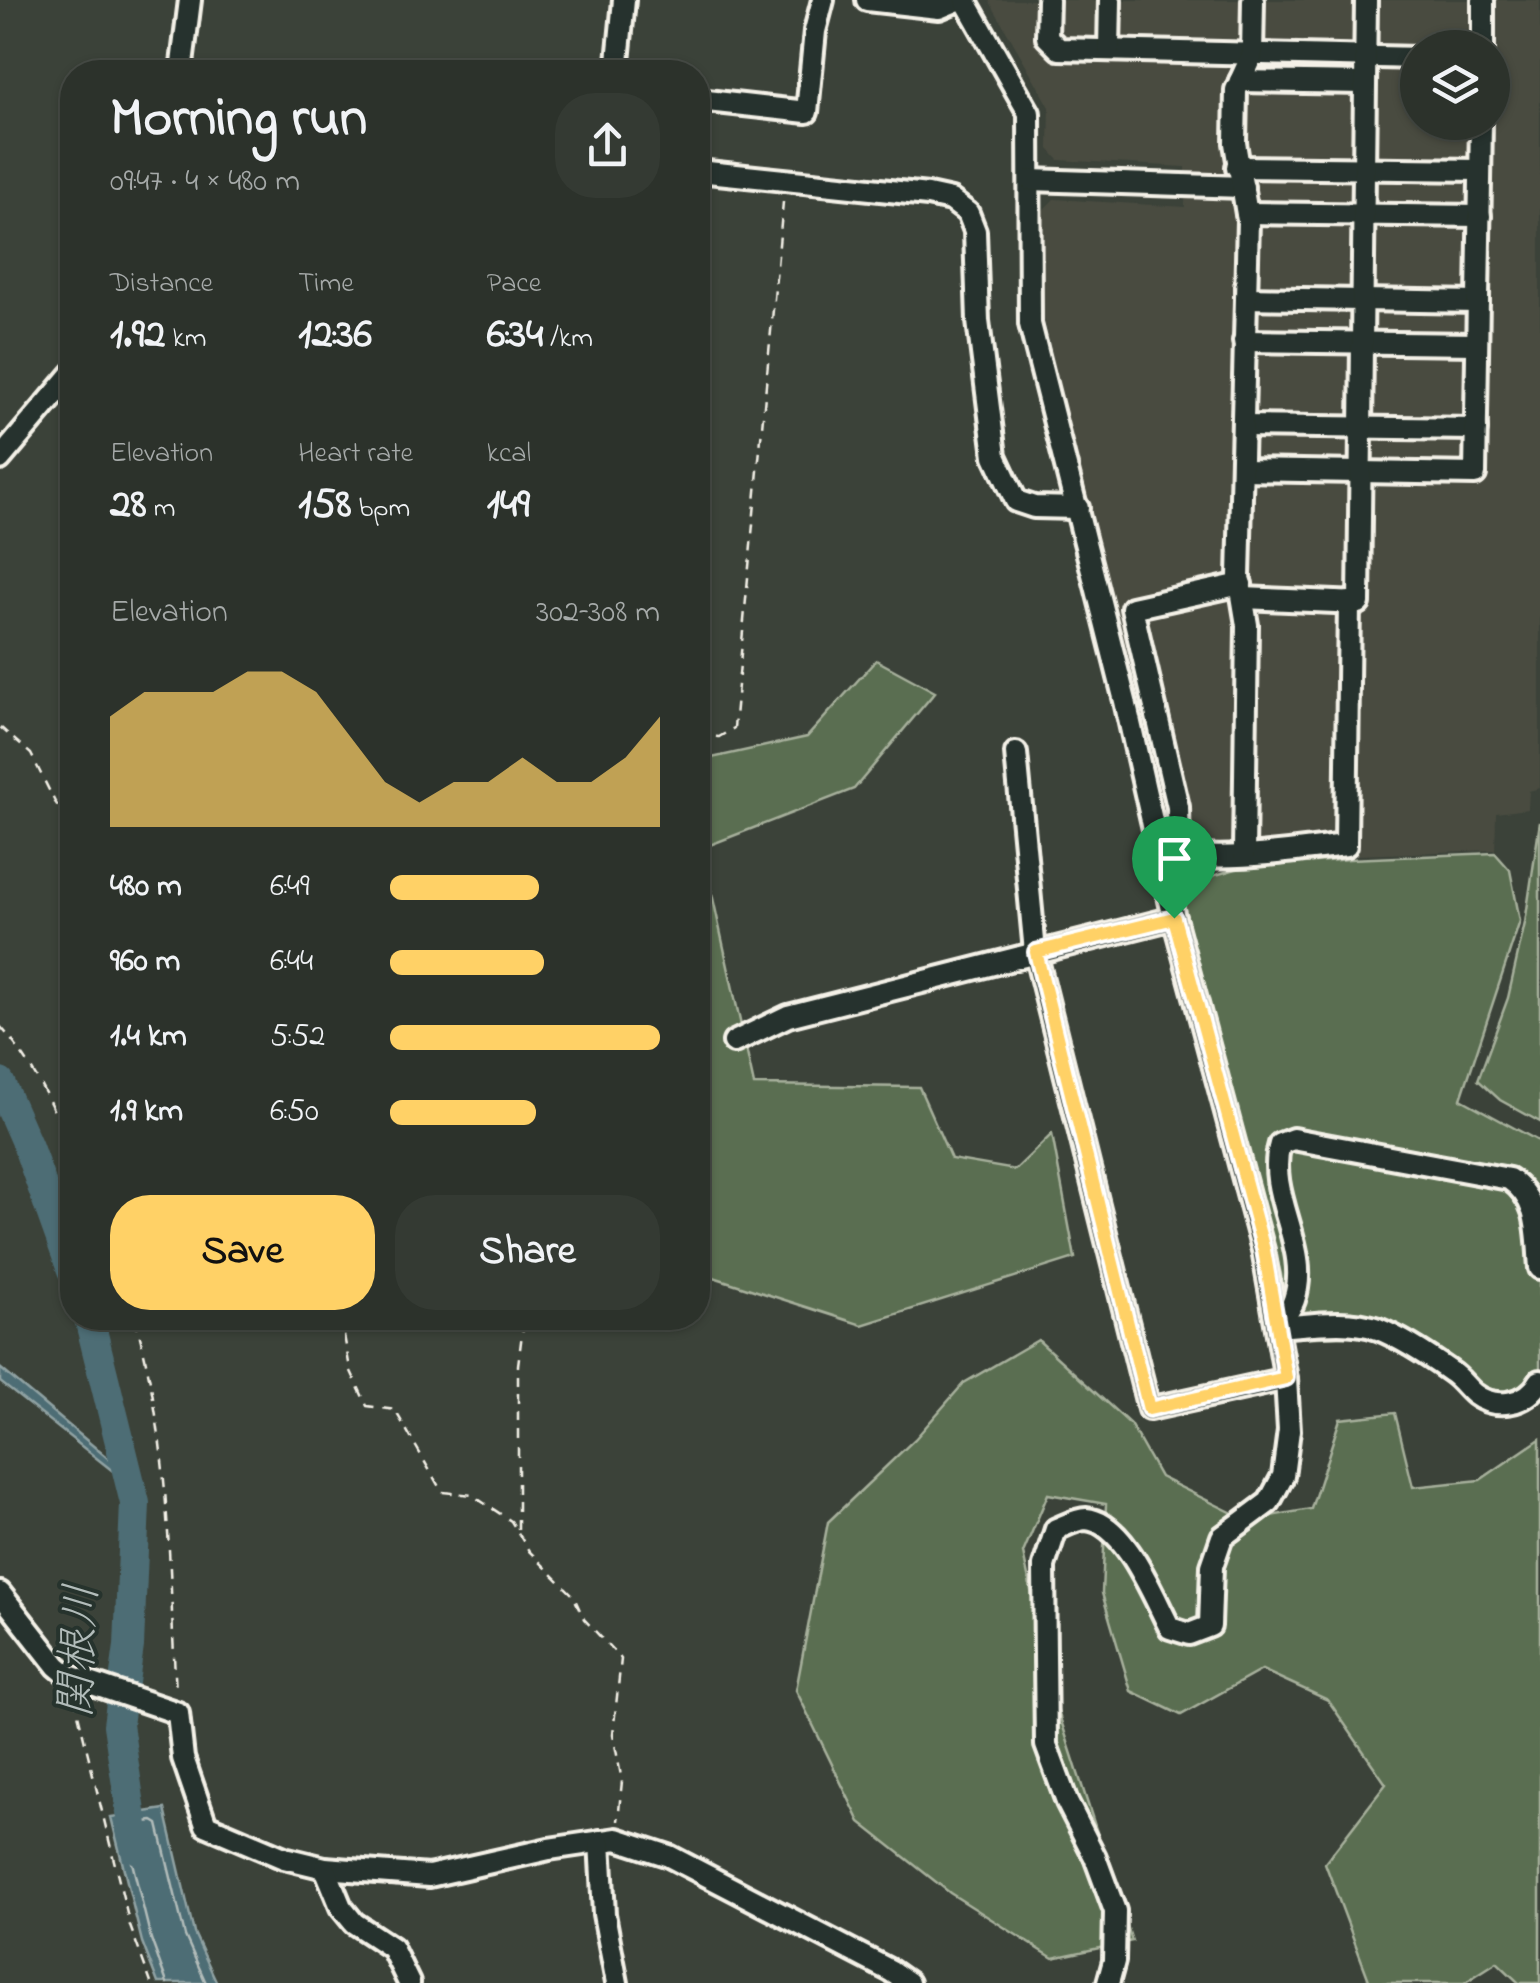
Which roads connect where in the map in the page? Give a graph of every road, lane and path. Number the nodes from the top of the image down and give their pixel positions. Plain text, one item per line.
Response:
1 (190, 0) edge
2 (624, 0) edge
3 (823, 0) edge
4 (867, 0) edge
5 (961, 0) edge
6 (1048, 0) edge
7 (1110, 0) edge
8 (1253, 0) edge
9 (1366, 0) edge
10 (1484, 0) edge
11 (1483, 30) edge
12 (1109, 50) junction
13 (1252, 54) junction
14 (1366, 56) junction
15 (1400, 57) edge
16 (182, 60) edge
17 (617, 60) edge
18 (1240, 81) junction
19 (1365, 83) junction
20 (710, 101) edge
21 (1481, 140) edge
22 (1364, 168) junction
23 (1480, 170) junction
24 (710, 171) edge
25 (1240, 174) junction
26 (784, 180) junction
27 (1030, 180) junction
28 (1247, 213) junction
29 (1364, 214) junction
30 (1480, 216) junction
31 (1246, 298) junction
32 (1362, 300) junction
33 (1478, 302) junction
34 (1244, 340) junction
35 (1362, 342) junction
36 (1477, 344) junction
37 (60, 388) edge
38 (1242, 426) junction
39 (1361, 428) junction
40 (1476, 429) junction
41 (0, 459) edge
42 (1242, 470) junction
43 (1360, 472) junction
44 (1078, 508) junction
45 (1242, 592) junction
46 (1348, 602) junction
47 (0, 727) edge
48 (710, 737) edge
49 (1016, 752) dead end
50 (60, 808) edge
51 (1244, 854) junction
52 (1174, 918) junction
53 (1036, 952) junction
54 (0, 1026) edge
55 (734, 1042) dead end
56 (60, 1124) edge
57 (1540, 1268) edge
58 (1278, 1327) junction
59 (137, 1330) edge
60 (344, 1330) edge
61 (522, 1330) edge
62 (1286, 1378) junction
63 (1540, 1381) edge
64 (518, 1531) junction
65 (0, 1593) edge
66 (73, 1677) junction
67 (175, 1712) junction
68 (608, 1840) junction
69 (325, 1868) junction
70 (151, 1983) edge
71 (409, 1983) edge
72 (617, 1983) edge
73 (908, 1983) edge
74 (1108, 1983) edge

1 - 16 street
2 - 17 street
3 - 20 street
4 - 5 street
5 - 27 street
6 - 12 street
7 - 12 street
8 - 13 street
9 - 14 street
10 - 11 street
12 - 13 street
13 - 14 street
13 - 18 street
14 - 15 street
14 - 19 street
18 - 19 street
18 - 25 street
19 - 22 street
21 - 23 street
22 - 23 street
22 - 25 street
22 - 29 street
23 - 30 street
24 - 26 street
25 - 27 street
25 - 28 street
26 - 44 street
26 - 48 path
27 - 44 street
28 - 29 street
28 - 31 street
29 - 30 street
29 - 32 street
30 - 33 street
31 - 32 street
31 - 34 street
32 - 33 street
32 - 35 street
33 - 36 street
34 - 35 street
34 - 38 street
35 - 36 street
35 - 39 street
36 - 40 street
37 - 41 street
38 - 39 street
38 - 42 street
39 - 40 street
39 - 43 street
40 - 43 street
42 - 43 street
42 - 45 street
43 - 46 street
44 - 52 street
45 - 46 street
45 - 51 street
45 - 51 street
46 - 51 street
47 - 50 path
49 - 53 street
52 - 53 street
52 - 58 street
53 - 55 street
53 - 62 street
54 - 56 path
57 - 58 street
58 - 62 street
58 - 63 street
59 - 67 path
60 - 64 path
61 - 64 path
62 - 74 street
64 - 68 path
65 - 66 street
66 - 67 street
66 - 70 path
67 - 69 street
68 - 69 street
68 - 72 street
68 - 73 street
69 - 71 street

